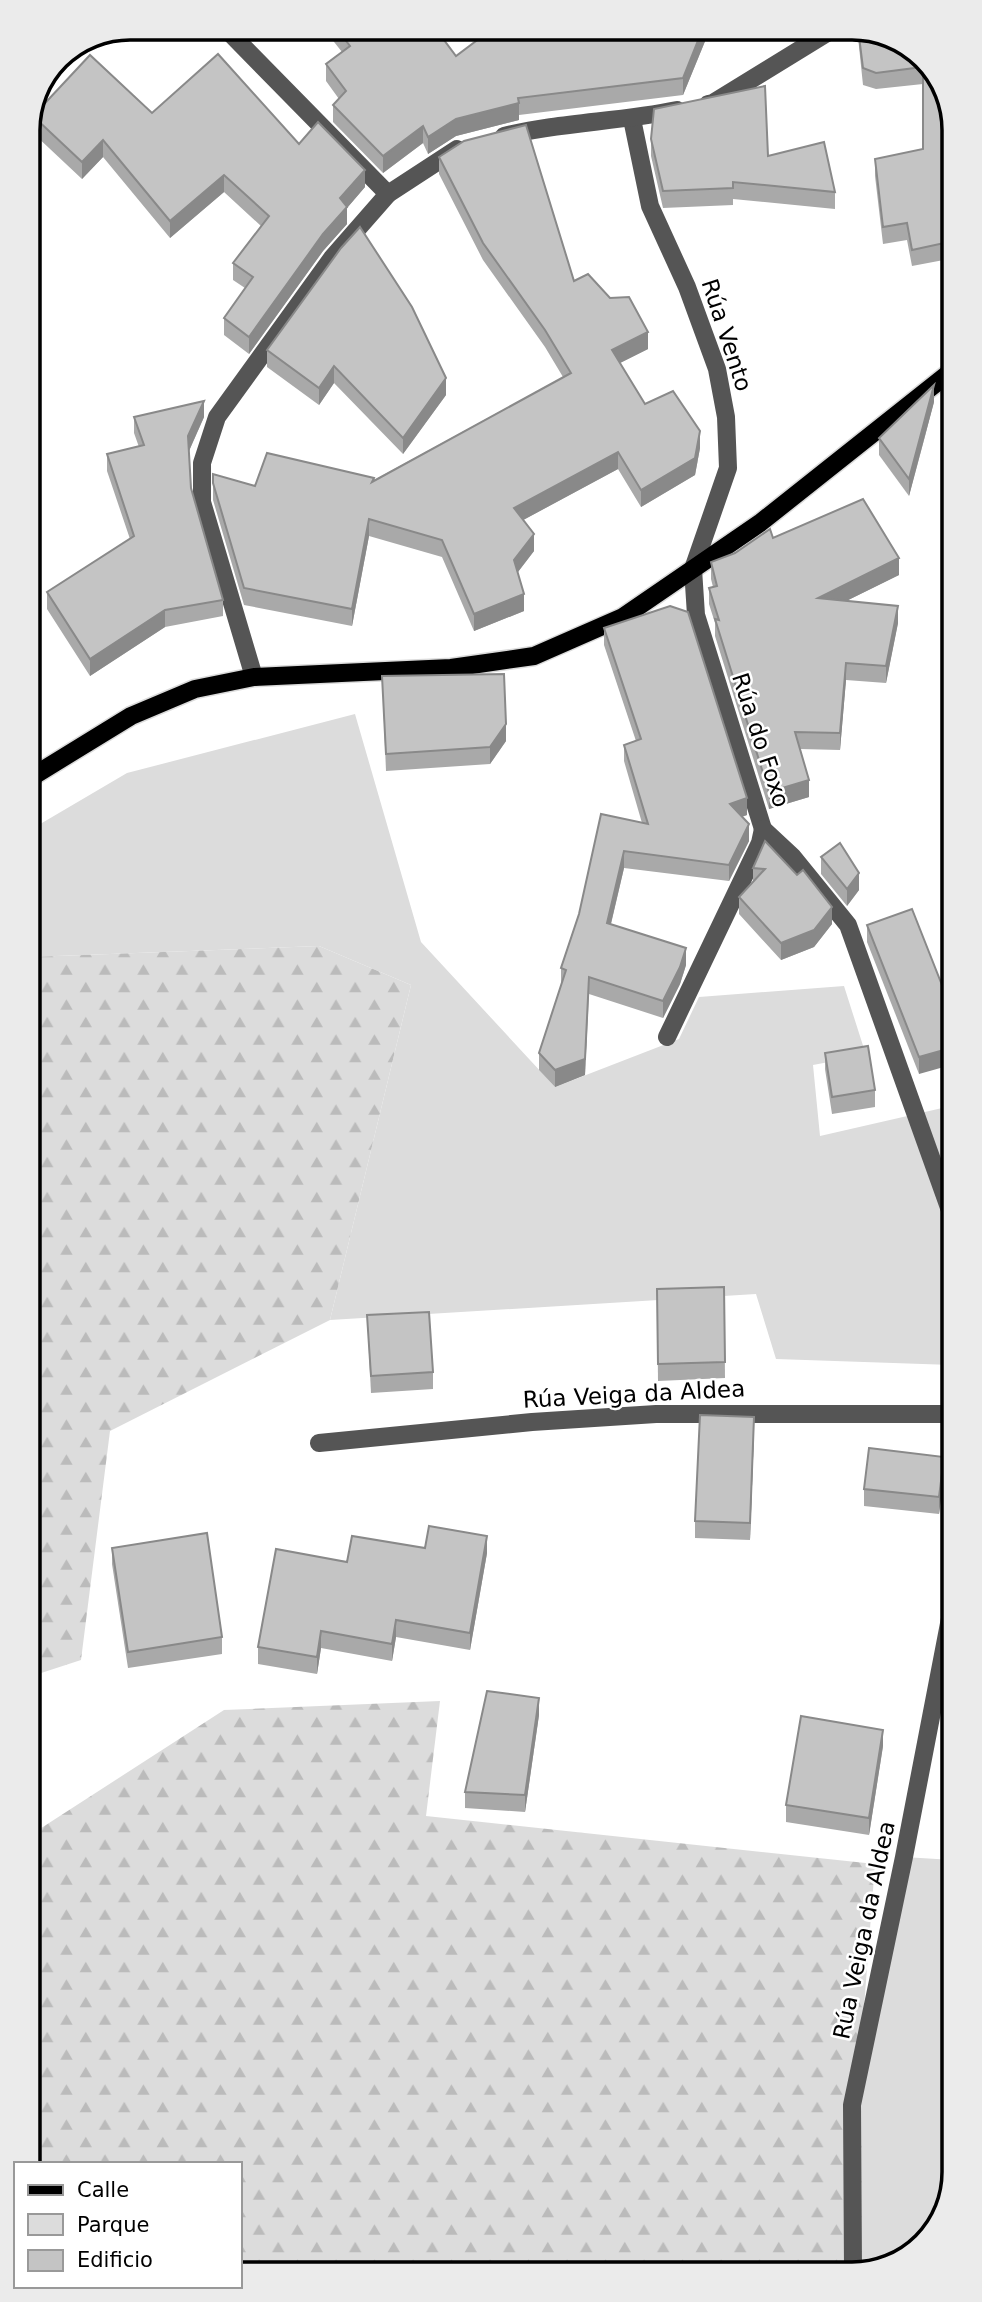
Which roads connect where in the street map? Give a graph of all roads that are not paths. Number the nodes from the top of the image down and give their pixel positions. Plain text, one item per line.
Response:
1 (237, 40) edge
2 (815, 40) edge
3 (632, 119) junction
4 (388, 194) junction
5 (942, 379) edge
6 (693, 569) junction
7 (254, 677) junction
8 (40, 772) edge
9 (763, 829) junction
10 (667, 1037) dead end
11 (942, 1191) edge
12 (942, 1414) edge
13 (319, 1443) dead end
14 (942, 1661) edge
15 (853, 2262) edge

1 - 4 street
2 - 3 street
3 - 4 street
3 - 6 street, Rúa Vento
4 - 7 street
5 - 6 main road
6 - 7 main road
6 - 9 street, Rúa do Foxo
7 - 8 main road
9 - 10 street
9 - 11 street, Rúa do Foxo
12 - 13 street, Rúa Veiga da Aldea
14 - 15 street, Rúa Veiga da Aldea

